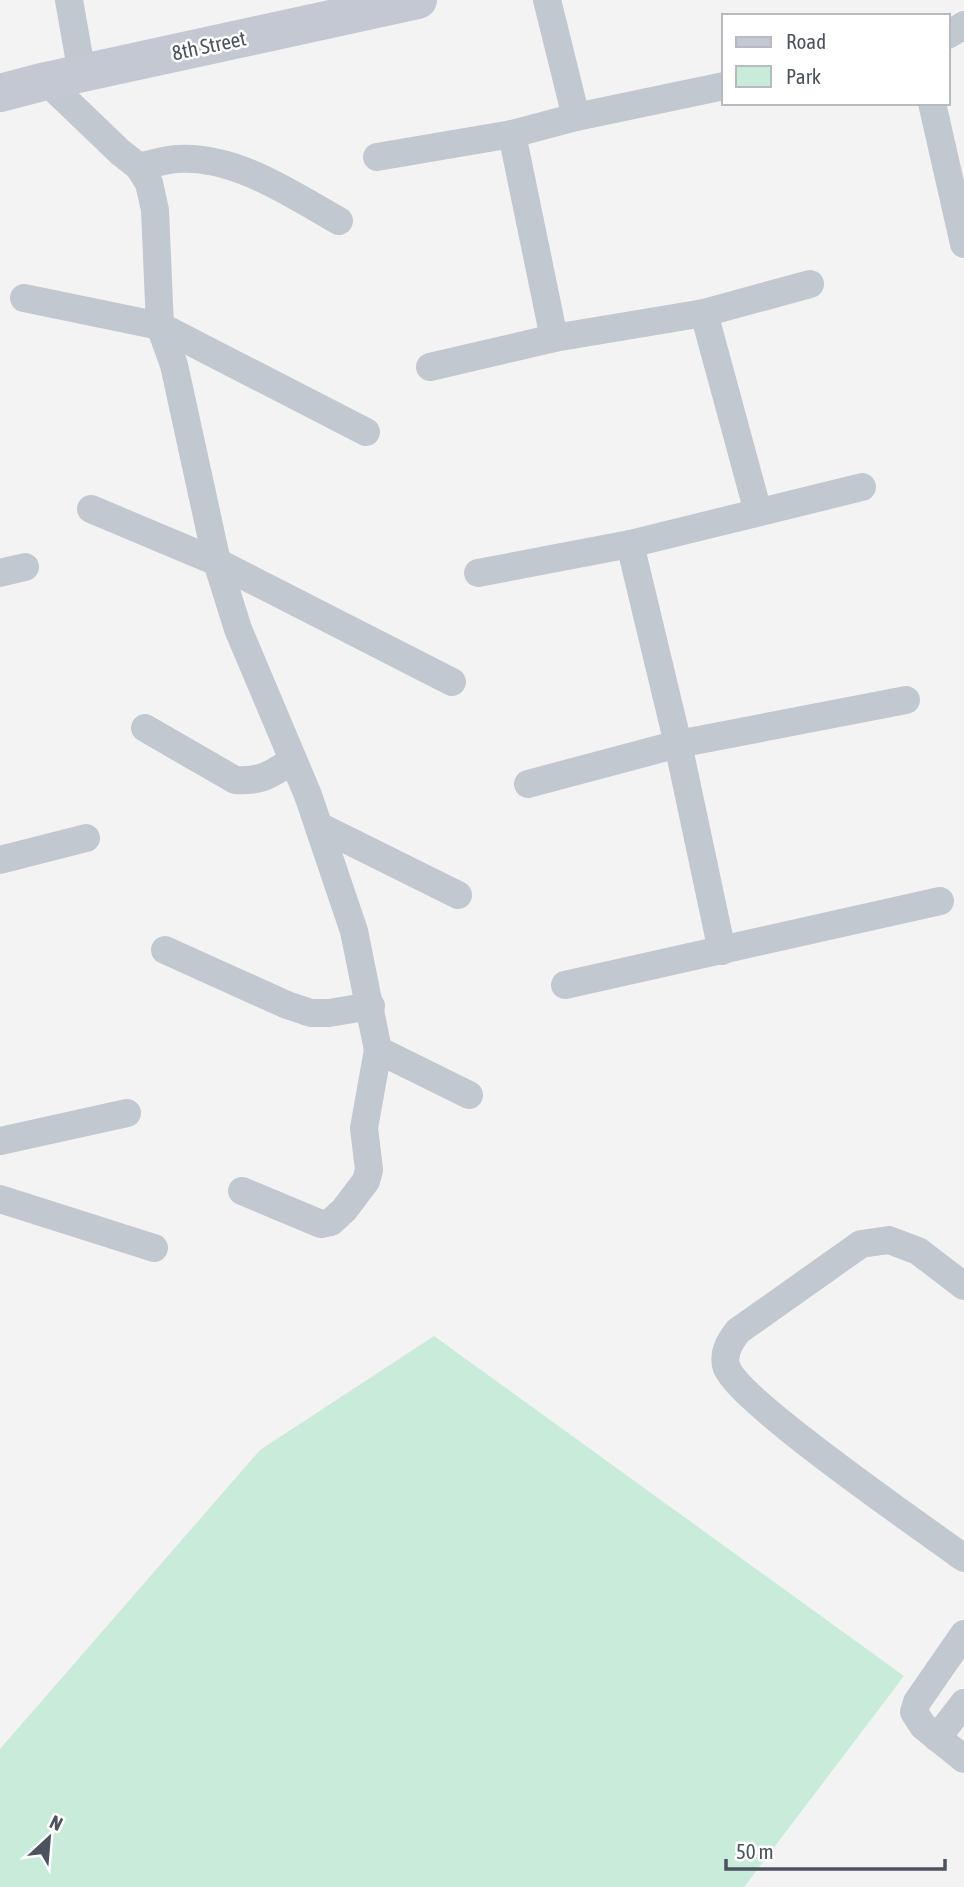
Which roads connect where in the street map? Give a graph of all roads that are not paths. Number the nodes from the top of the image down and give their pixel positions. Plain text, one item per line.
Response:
1 (69, 0) edge
2 (418, 0) edge
3 (547, 0) edge
4 (64, 78) junction
5 (722, 86) edge
6 (0, 93) edge
7 (932, 105) edge
8 (576, 117) junction
9 (512, 134) junction
10 (377, 157) dead end
11 (139, 167) junction
12 (339, 221) dead end
13 (964, 244) edge
14 (810, 284) dead end
15 (24, 298) dead end
16 (704, 313) junction
17 (160, 326) junction
18 (554, 338) junction
19 (430, 367) dead end
20 (366, 432) dead end
21 (862, 487) dead end
22 (92, 509) dead end
23 (758, 512) junction
24 (630, 544) junction
25 (217, 562) junction
26 (478, 573) dead end
27 (452, 682) dead end
28 (906, 700) dead end
29 (145, 728) dead end
30 (678, 744) junction
31 (293, 760) junction
32 (527, 784) dead end
33 (319, 825) junction
34 (86, 838) dead end
35 (0, 860) edge
36 (458, 895) dead end
37 (940, 901) dead end
38 (165, 950) dead end
39 (722, 951) junction
40 (565, 985) dead end
41 (371, 1006) junction
42 (378, 1050) junction
43 (469, 1096) dead end
44 (127, 1113) dead end
45 (0, 1141) edge
46 (242, 1191) dead end
47 (0, 1199) edge
48 (153, 1248) dead end
49 (964, 1286) edge
50 (964, 1558) edge
51 (964, 1634) edge
52 (964, 1703) edge
53 (937, 1738) junction
54 (964, 1759) edge

1 - 4 street
2 - 4 street, 8th Street
3 - 8 street
4 - 6 street, 8th Street
4 - 11 street
5 - 8 street
7 - 13 street
8 - 9 street
9 - 10 street
9 - 18 street
11 - 12 street
11 - 17 street
14 - 16 street
15 - 17 street
16 - 18 street
16 - 23 street
17 - 20 street
17 - 25 street
18 - 19 street
21 - 23 street
22 - 25 street
23 - 24 street
24 - 26 street
24 - 30 street
25 - 27 street
25 - 31 street
28 - 30 street
29 - 31 street
30 - 32 street
30 - 39 street
31 - 33 street
33 - 36 street
33 - 41 street
34 - 35 street
37 - 39 street
38 - 41 street
39 - 40 street
41 - 42 street
42 - 43 street
42 - 46 street
44 - 45 street
47 - 48 street
49 - 50 street
51 - 53 street
52 - 53 street
53 - 54 street

